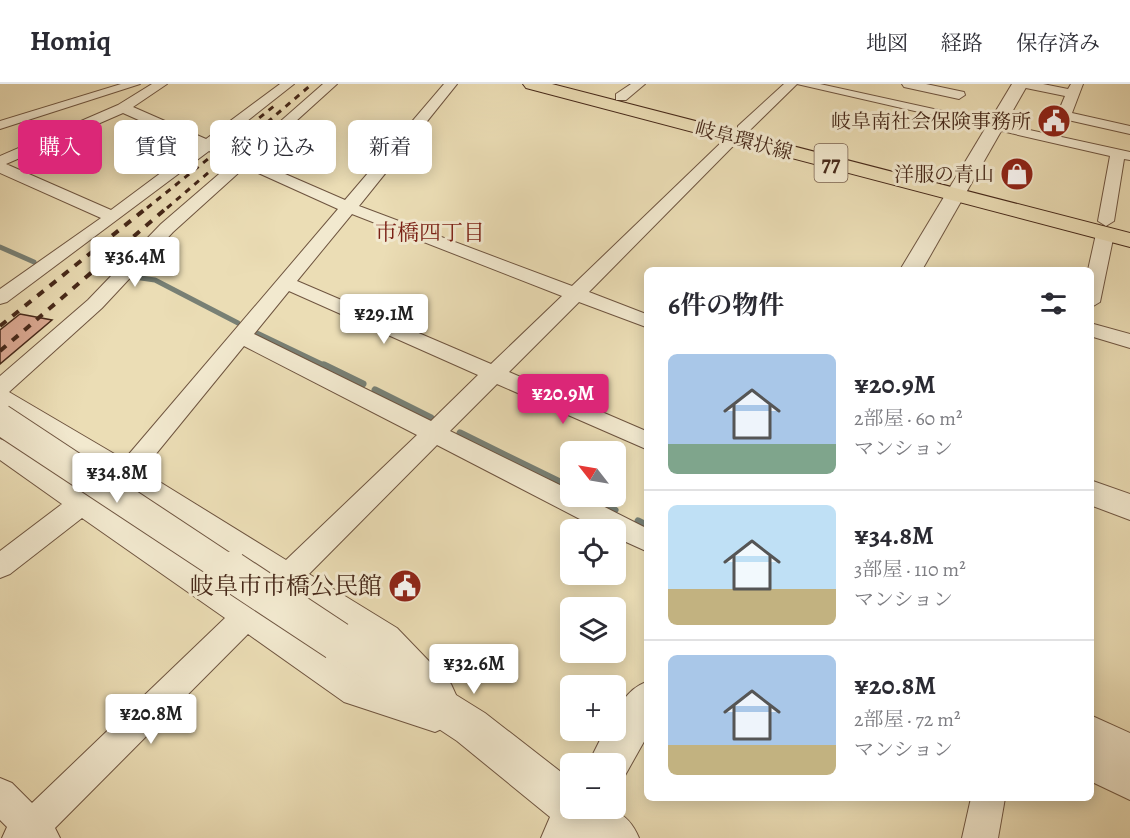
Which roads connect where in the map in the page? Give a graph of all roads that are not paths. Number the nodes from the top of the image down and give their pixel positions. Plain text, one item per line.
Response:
1 (134, 84) edge
2 (161, 84) edge
3 (331, 84) edge
4 (451, 84) edge
5 (510, 84) edge
6 (532, 84) edge
7 (571, 84) edge
8 (639, 84) edge
9 (791, 84) edge
10 (802, 84) edge
11 (908, 84) edge
12 (1020, 84) edge
13 (1025, 84) edge
14 (261, 87) dead end
15 (283, 88) edge
16 (963, 89) edge
17 (1075, 89) edge
18 (606, 94) edge
19 (123, 108) junction
20 (945, 116) junction
21 (290, 120) edge
22 (0, 125) edge
23 (994, 127) junction
24 (1130, 130) edge
25 (738, 133) junction
26 (209, 145) junction
27 (1124, 154) edge
28 (0, 161) edge
29 (0, 167) edge
30 (229, 174) edge
31 (276, 174) edge
32 (957, 190) junction
33 (350, 208) junction
34 (113, 217) junction
35 (1106, 227) junction
36 (1130, 227) edge
37 (1130, 240) edge
38 (913, 267) edge
39 (286, 283) junction
40 (1094, 283) edge
41 (576, 294) junction
42 (0, 298) edge
43 (1094, 319) edge
44 (644, 320) edge
45 (1094, 330) edge
46 (1130, 330) edge
47 (241, 336) junction
48 (1130, 341) edge
49 (496, 373) junction
50 (0, 387) edge
51 (0, 397) edge
52 (0, 419) edge
53 (436, 433) junction
54 (644, 439) edge
55 (0, 448) edge
56 (123, 471) junction
57 (1094, 494) edge
58 (83, 504) junction
59 (1130, 507) edge
60 (644, 539) edge
61 (0, 566) edge
62 (289, 575) junction
63 (247, 616) junction
64 (644, 704) edge
65 (471, 727) junction
66 (1094, 733) edge
67 (1130, 750) edge
68 (615, 753) edge
69 (1094, 765) edge
70 (1130, 783) edge
71 (0, 795) edge
72 (987, 801) edge
73 (560, 804) edge
74 (581, 819) edge
75 (31, 834) edge
76 (617, 838) edge
77 (980, 838) edge

1 - 22 street
2 - 19 street
3 - 21 street
4 - 33 street
5 - 18 main road
6 - 18 main road, 岐阜環状線 / 77
7 - 18 main road, 岐阜環状線 / 77
8 - 18 street
9 - 25 street
10 - 20 street
11 - 16 street
12 - 23 street
13 - 17 street
14 - 15 street
15 - 26 street
16 - 20 street
17 - 24 street
18 - 25 main road, 岐阜環状線 / 77
19 - 26 street
19 - 28 street
20 - 23 street
23 - 27 street
23 - 32 street
25 - 32 main road, 岐阜環状線 / 77
25 - 41 street
26 - 34 street
27 - 35 street
29 - 34 street
30 - 50 street
31 - 33 street
32 - 35 main road, 岐阜環状線 / 77
32 - 38 street
33 - 39 street
33 - 41 street
34 - 42 street
35 - 36 main road, 岐阜環状線 / 77
35 - 37 main road, 岐阜環状線 / 77
35 - 40 street
39 - 47 street
39 - 49 street
41 - 44 street
41 - 49 street
43 - 46 street
45 - 48 street
47 - 53 street
47 - 56 street
49 - 53 street
49 - 54 street
51 - 56 street
52 - 65 street, bridge
53 - 60 street
53 - 62 street
55 - 58 street
56 - 58 street
56 - 62 street
57 - 59 street
58 - 61 street
58 - 63 street
62 - 65 street
63 - 65 street
63 - 75 street
64 - 68 street
65 - 73 street
66 - 67 street
69 - 70 street
71 - 75 street
72 - 77 street
74 - 76 street

